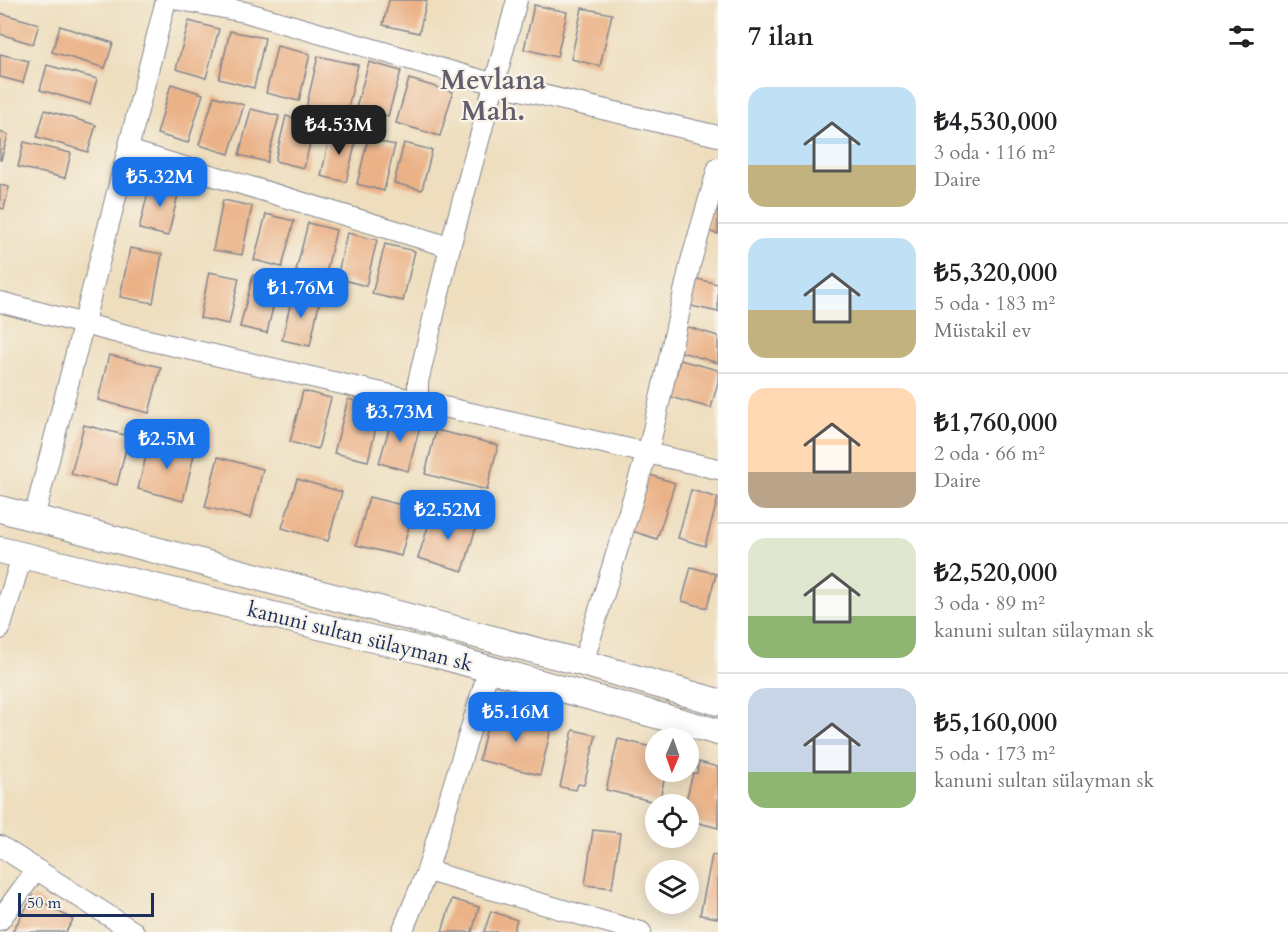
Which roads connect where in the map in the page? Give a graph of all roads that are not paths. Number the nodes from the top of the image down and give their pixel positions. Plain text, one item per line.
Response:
1 (166, 0) edge
2 (180, 0) edge
3 (517, 0) edge
4 (495, 84) junction
5 (718, 136) edge
6 (128, 150) junction
7 (718, 168) edge
8 (450, 248) junction
9 (0, 302) edge
10 (82, 325) junction
11 (418, 399) junction
12 (645, 452) junction
13 (718, 469) edge
14 (0, 509) edge
15 (34, 518) junction
16 (11, 553) edge
17 (0, 629) edge
18 (583, 663) junction
19 (489, 669) junction
20 (718, 702) edge
21 (718, 732) edge
22 (0, 846) edge
23 (35, 871) junction
24 (427, 871) junction
25 (0, 920) edge
26 (134, 932) edge
27 (402, 932) edge
28 (641, 932) edge

1 - 6 street
2 - 4 street
3 - 4 street
4 - 5 street
4 - 8 street
6 - 8 street
6 - 10 street
7 - 12 street
8 - 11 street
9 - 10 street
10 - 11 street
10 - 15 street
11 - 12 street
12 - 13 street
12 - 18 street
14 - 15 main road
15 - 18 main road
16 - 17 street
16 - 19 main road, kanuni sultan sülayman sk
18 - 20 main road
19 - 21 main road, kanuni sultan sülayman sk
19 - 24 street
22 - 23 street
23 - 25 street
23 - 26 street
24 - 27 street
24 - 28 street

